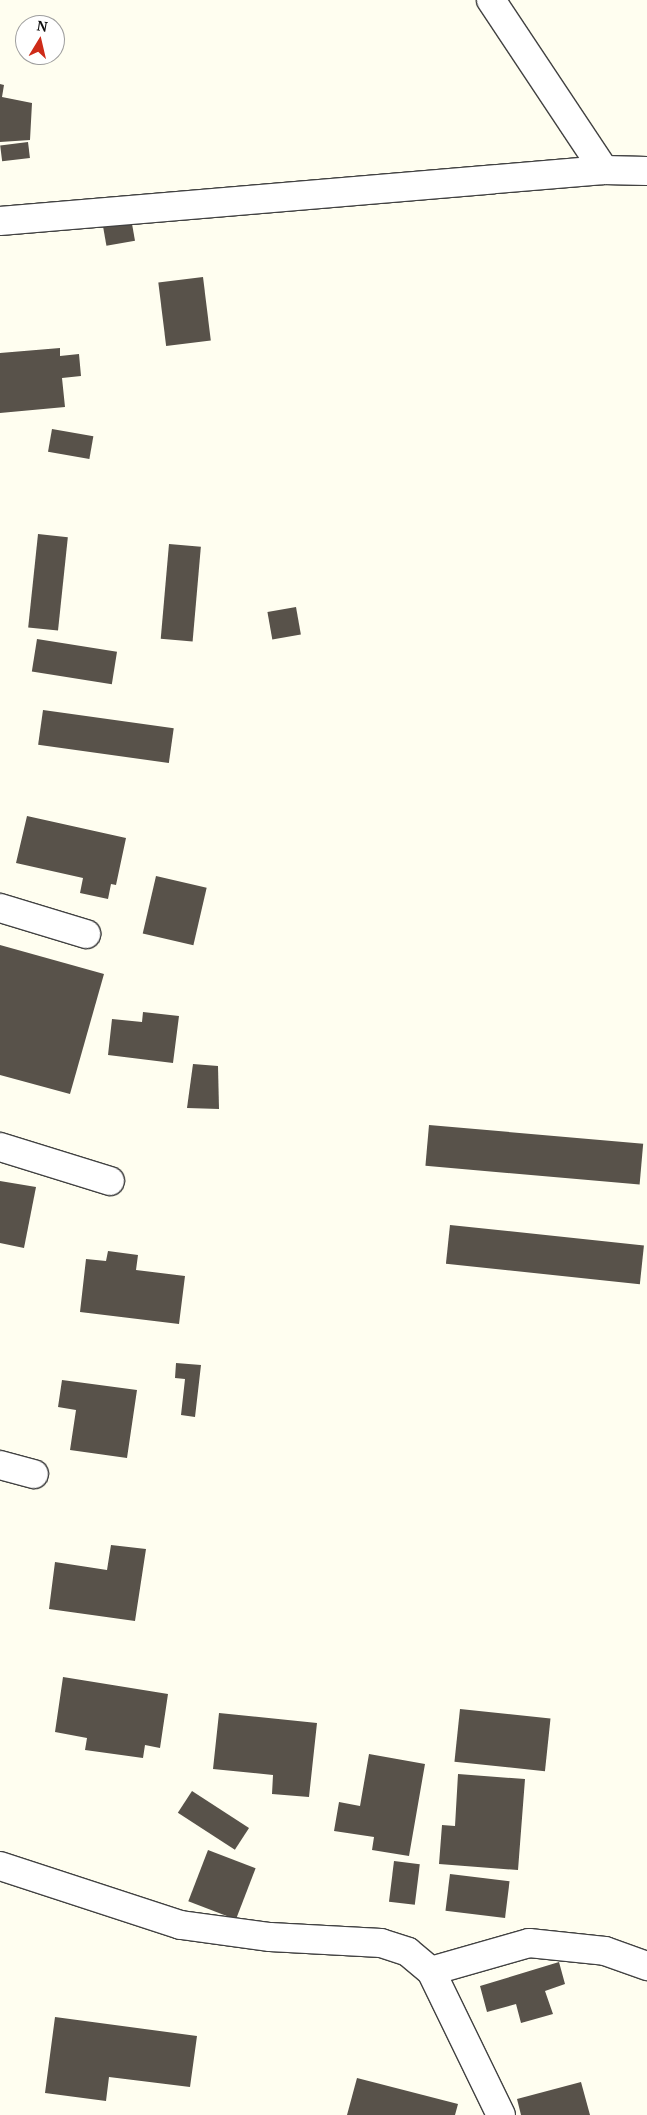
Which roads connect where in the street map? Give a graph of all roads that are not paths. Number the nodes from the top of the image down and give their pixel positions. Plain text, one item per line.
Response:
1 (491, 0) edge
2 (604, 170) junction
3 (647, 171) edge
4 (0, 221) edge
5 (0, 908) edge
6 (86, 934) dead end
7 (0, 1148) edge
8 (110, 1181) dead end
9 (0, 1465) edge
10 (34, 1474) dead end
11 (0, 1866) edge
12 (647, 1966) edge
13 (431, 1970) junction
14 (501, 2115) edge

1 - 2 street
2 - 3 street
2 - 4 street
5 - 6 street
7 - 8 street
9 - 10 street
11 - 13 street
12 - 13 street
13 - 14 street

